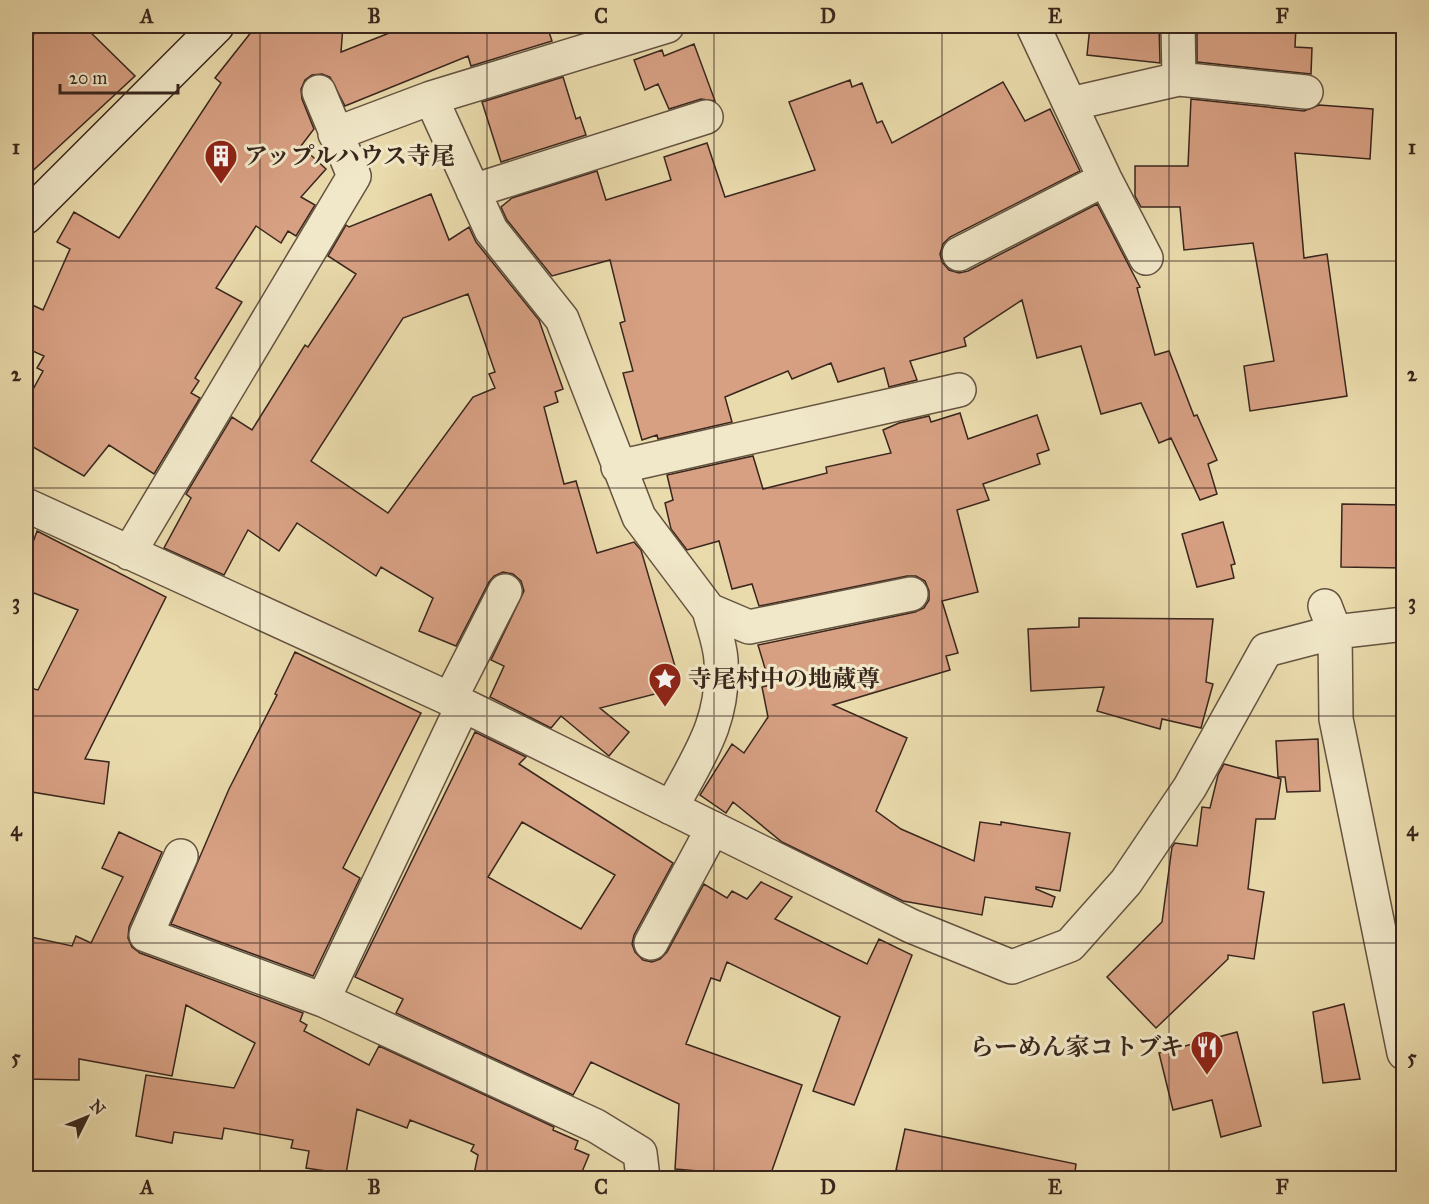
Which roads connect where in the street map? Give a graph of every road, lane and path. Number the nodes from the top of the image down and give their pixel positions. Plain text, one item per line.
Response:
1 (217, 26) edge
2 (667, 26) edge
3 (1033, 26) edge
4 (1178, 26) edge
5 (1179, 79) junction
6 (318, 92) dead end
7 (1306, 92) dead end
8 (431, 98) junction
9 (1070, 104) junction
10 (706, 117) dead end
11 (335, 134) junction
12 (1105, 179) junction
13 (473, 191) junction
14 (26, 217) edge
15 (959, 254) dead end
16 (1146, 258) dead end
17 (959, 390) dead end
18 (618, 467) junction
19 (26, 505) edge
20 (129, 553) junction
21 (505, 591) dead end
22 (911, 594) dead end
23 (709, 610) junction
24 (1330, 619) junction
25 (1404, 624) edge
26 (456, 702) junction
27 (671, 808) junction
28 (713, 828) junction
29 (181, 856) dead end
30 (651, 943) dead end
31 (323, 1000) junction
32 (1404, 1053) edge
33 (643, 1179) edge

1 - 14 street
2 - 8 street
3 - 9 street
4 - 5 street
5 - 7 street
5 - 9 street
6 - 11 street
8 - 11 street
8 - 13 street
9 - 12 street
10 - 13 street
11 - 20 street
12 - 15 street
12 - 16 street
13 - 18 street
17 - 18 street
18 - 23 street
19 - 20 street
20 - 26 street
21 - 26 street
22 - 23 street
23 - 27 street
24 - 25 street
24 - 28 street
24 - 32 street
26 - 27 street
26 - 31 street
27 - 28 street
28 - 30 street
29 - 31 street
31 - 33 street

